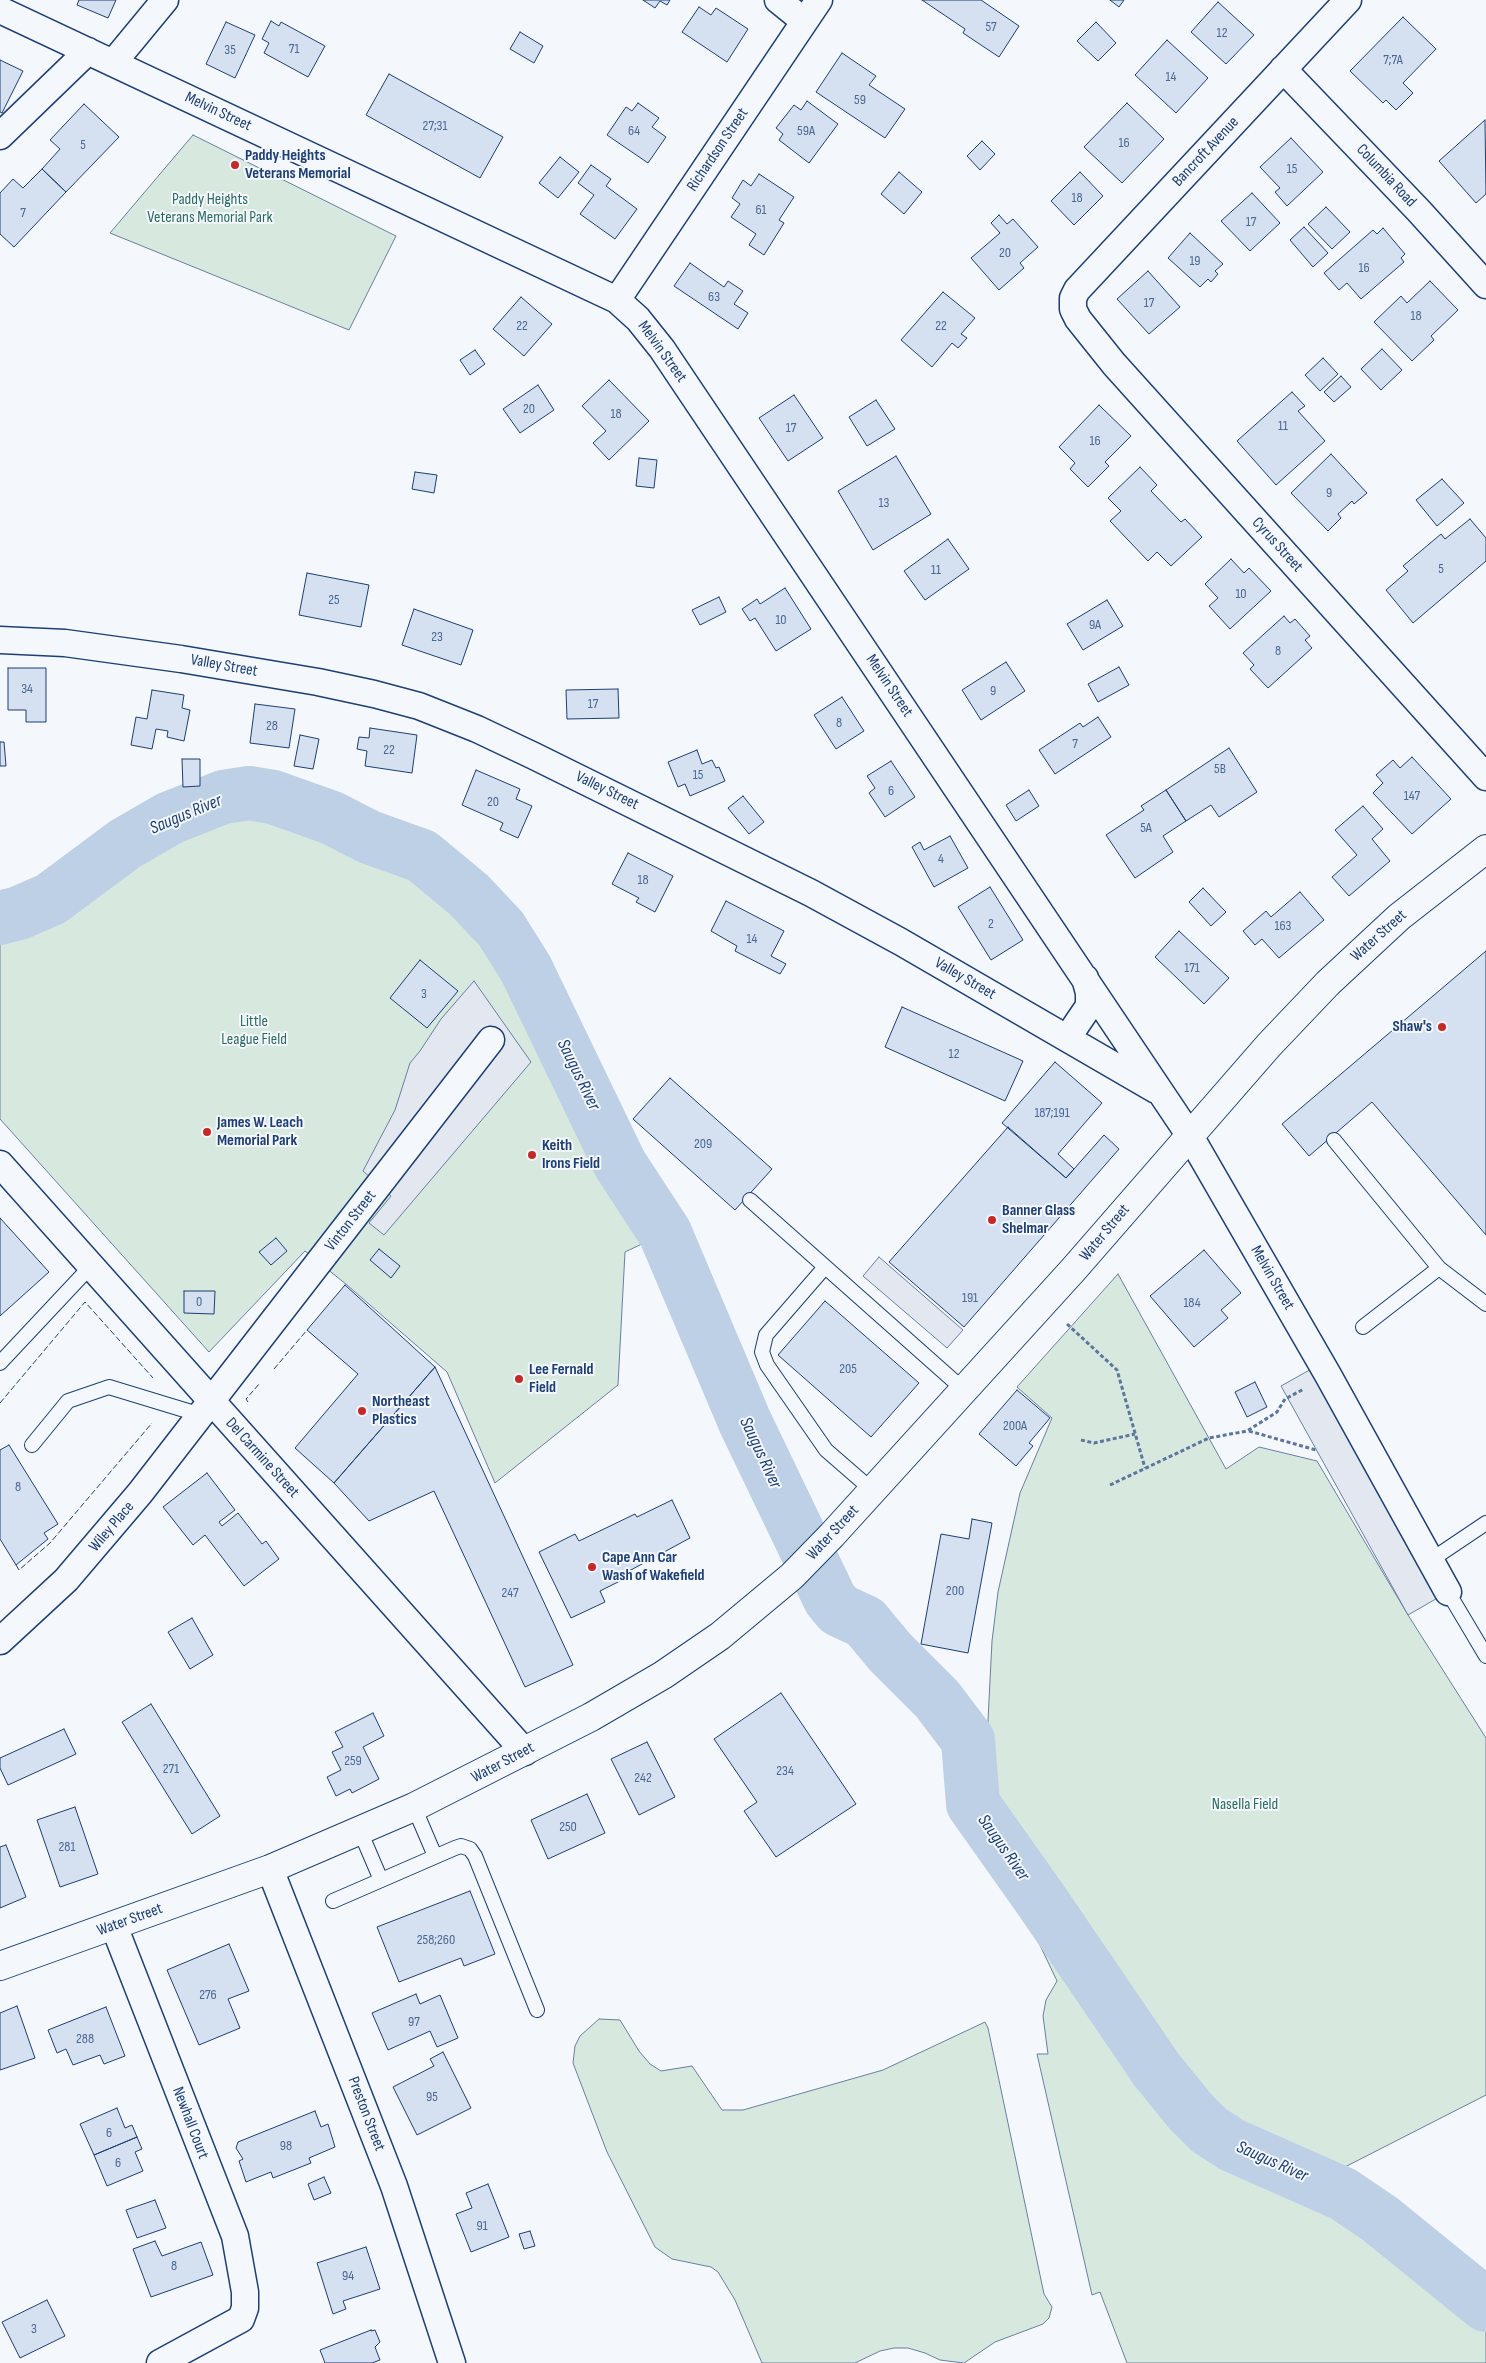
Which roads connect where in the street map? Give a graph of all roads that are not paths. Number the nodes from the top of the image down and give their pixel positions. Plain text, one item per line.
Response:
1 (165, 0) edge
2 (778, 0) edge
3 (819, 0) edge
4 (1348, 0) edge
5 (0, 10) edge
6 (804, 21) junction
7 (88, 51) junction
8 (113, 63) junction
9 (1283, 69) junction
10 (0, 136) edge
11 (1486, 285) edge
12 (617, 300) junction
13 (1073, 309) joint
14 (0, 640) edge
15 (1486, 777) edge
16 (1486, 849) edge
17 (1082, 973) junction
18 (1068, 1037) junction
19 (491, 1040) dead end
20 (1161, 1092) junction
21 (1190, 1136) junction
22 (1334, 1140) dead end
23 (0, 1164) edge
24 (750, 1200) dead end
25 (91, 1266) junction
26 (825, 1267) junction
27 (1439, 1268) junction
28 (1486, 1304) edge
29 (1363, 1327) dead end
30 (0, 1363) edge
31 (964, 1390) junction
32 (206, 1408) junction
33 (32, 1445) dead end
34 (872, 1490) junction
35 (1486, 1524) edge
36 (1431, 1560) junction
37 (1448, 1592) joint
38 (0, 1641) edge
39 (1486, 1656) edge
40 (526, 1752) junction
41 (414, 1808) junction
42 (360, 1831) junction
43 (435, 1856) junction
44 (270, 1869) junction
45 (381, 1880) junction
46 (333, 1901) dead end
47 (114, 1926) junction
48 (0, 1966) edge
49 (537, 2010) dead end
50 (160, 2363) edge
51 (452, 2363) edge

1 - 8 street
2 - 6 street
3 - 6 street, Richardson Street
4 - 9 street, Bancroft Avenue
5 - 7 street, Melvin Street
6 - 12 street, Richardson Street
7 - 8 street, Melvin Street
7 - 10 street
8 - 12 street, Melvin Street
9 - 11 street, Columbia Road
9 - 13 street, Bancroft Avenue
12 - 17 street, Melvin Street
13 - 15 street, Cyrus Street
14 - 18 street, Valley Street
16 - 21 main road, Water Street
17 - 18 street, Melvin Street
17 - 20 street, Melvin Street
18 - 20 street, Valley Street
19 - 32 street, Vinton Street
20 - 21 street, Melvin Street
21 - 31 main road, Water Street
21 - 36 street, Melvin Street
22 - 27 lane
23 - 25 street, Del Carmine Street
24 - 26 lane
25 - 30 lane
25 - 32 street, Del Carmine Street
26 - 31 lane
26 - 34 lane
27 - 28 lane
27 - 29 lane
31 - 34 main road, Water Street
32 - 33 lane
32 - 38 street, Wiley Place
32 - 40 street, Del Carmine Street
34 - 40 main road, Water Street
35 - 36 lane
36 - 37 street, Melvin Street
37 - 39 lane
40 - 41 main road, Water Street
41 - 42 main road, Water Street
41 - 43 lane
42 - 44 main road, Water Street
42 - 45 lane
43 - 45 lane
43 - 49 lane
44 - 47 main road, Water Street
44 - 51 street, Preston Street
45 - 46 lane
47 - 48 main road, Water Street
47 - 50 street, Newhall Court

